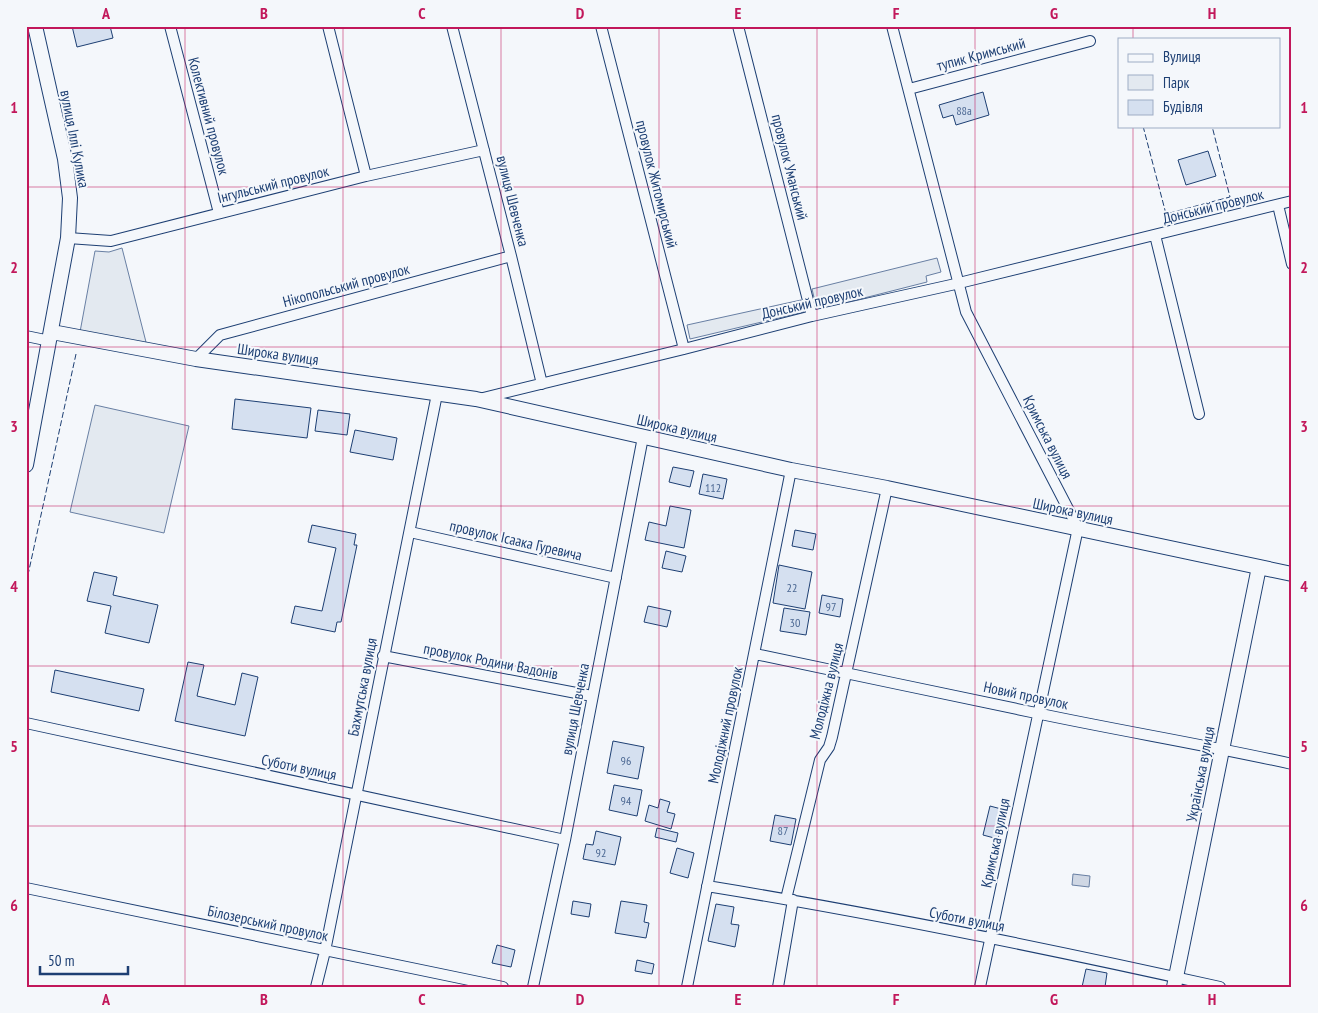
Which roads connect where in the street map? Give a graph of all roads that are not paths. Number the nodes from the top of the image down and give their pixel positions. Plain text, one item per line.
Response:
1 (35, 26) edge
2 (170, 26) edge
3 (328, 26) edge
4 (452, 26) edge
5 (601, 26) edge
6 (738, 26) edge
7 (892, 26) edge
8 (1090, 41) dead end
9 (909, 89) junction
10 (484, 150) junction
11 (366, 176) junction
12 (1292, 201) edge
13 (1278, 205) junction
14 (219, 213) junction
15 (1155, 235) junction
16 (68, 238) junction
17 (511, 256) junction
18 (1292, 264) edge
19 (959, 283) junction
20 (812, 316) junction
21 (26, 336) edge
22 (51, 337) junction
23 (684, 349) junction
24 (196, 359) junction
25 (542, 384) junction
26 (437, 394) junction
27 (476, 399) junction
28 (1199, 414) dead end
29 (643, 437) junction
30 (26, 465) edge
31 (791, 470) junction
32 (887, 488) junction
33 (1078, 528) junction
34 (410, 532) junction
35 (1259, 567) junction
36 (1292, 574) edge
37 (616, 578) junction
38 (755, 654) junction
39 (384, 656) junction
40 (847, 672) junction
41 (592, 696) junction
42 (1037, 714) junction
43 (26, 723) edge
44 (1222, 748) junction
45 (1292, 764) edge
46 (356, 795) junction
47 (565, 840) junction
48 (707, 886) junction
49 (26, 888) edge
50 (790, 900) junction
51 (990, 939) junction
52 (325, 951) junction
53 (1175, 982) edge
54 (316, 987) edge
55 (503, 987) edge
56 (533, 987) edge
57 (687, 987) edge
58 (778, 987) edge
59 (980, 987) edge
60 (1220, 987) edge

1 - 16 street, вулиця Іллі Кулика
2 - 14 street, Колективний провулок
3 - 11 street
4 - 10 street, вулиця Шевченка
5 - 23 street, провулок Житомирський
6 - 20 street, провулок Уманський
7 - 9 street, Кримська вулиця
8 - 9 street, тупик Кримський
9 - 19 street, Кримська вулиця
10 - 11 street, Інгульський провулок
10 - 17 street, вулиця Шевченка
11 - 14 street, Інгульський провулок
12 - 13 street, Донський провулок
13 - 15 street, Донський провулок
13 - 18 street, Донський провулок
14 - 16 street, Інгульський провулок
15 - 19 street, Донський провулок
15 - 28 street, Донський провулок
16 - 22 street, вулиця Іллі Кулика
17 - 24 street, Нікопольський провулок
17 - 25 street, вулиця Шевченка
19 - 20 street, Донський провулок
19 - 33 street, Кримська вулиця
20 - 23 street, Донський провулок
21 - 22 street, Широка вулиця
22 - 24 street, Широка вулиця
22 - 30 street, вулиця Іллі Кулика
23 - 25 street, Донський провулок
24 - 26 street, Широка вулиця
25 - 27 street, Донський провулок
26 - 27 street, Широка вулиця
26 - 34 street, Бахмутська вулиця
27 - 29 street, Широка вулиця
29 - 31 street, Широка вулиця
29 - 37 street, вулиця Шевченка
31 - 32 street, Широка вулиця
31 - 38 street, Молодіжний провулок
32 - 33 street, Широка вулиця
32 - 40 street, Молодіжна вулиця
33 - 35 street, Широка вулиця
33 - 42 street, Кримська вулиця
34 - 37 street, провулок Ісаака Гуревича
34 - 39 street, Бахмутська вулиця
35 - 36 street, Широка вулиця
35 - 44 street, Українська вулиця
37 - 41 street, вулиця Шевченка
38 - 40 street, Новий провулок
38 - 48 street, Молодіжний провулок
39 - 41 street, провулок Родини Вадонів
39 - 46 street, Бахмутська вулиця
40 - 42 street, Новий провулок
40 - 50 street, Молодіжна вулиця
41 - 47 street, вулиця Шевченка
42 - 44 street, Новий провулок
42 - 51 street, Кримська вулиця
43 - 46 street, Суботи вулиця
44 - 45 street, Новий провулок
44 - 53 street, Українська вулиця
46 - 47 street, Суботи вулиця
46 - 52 street, Бахмутська вулиця
47 - 56 street, вулиця Шевченка
48 - 50 street, Суботи вулиця
48 - 57 street, Молодіжний провулок
49 - 52 street, Білозерський провулок
50 - 51 street, Суботи вулиця
50 - 58 street, Молодіжна вулиця
51 - 53 street, Суботи вулиця
51 - 59 street, Кримська вулиця
52 - 54 street, Бахмутська вулиця
52 - 55 street, Білозерський провулок
53 - 60 street, Суботи вулиця

